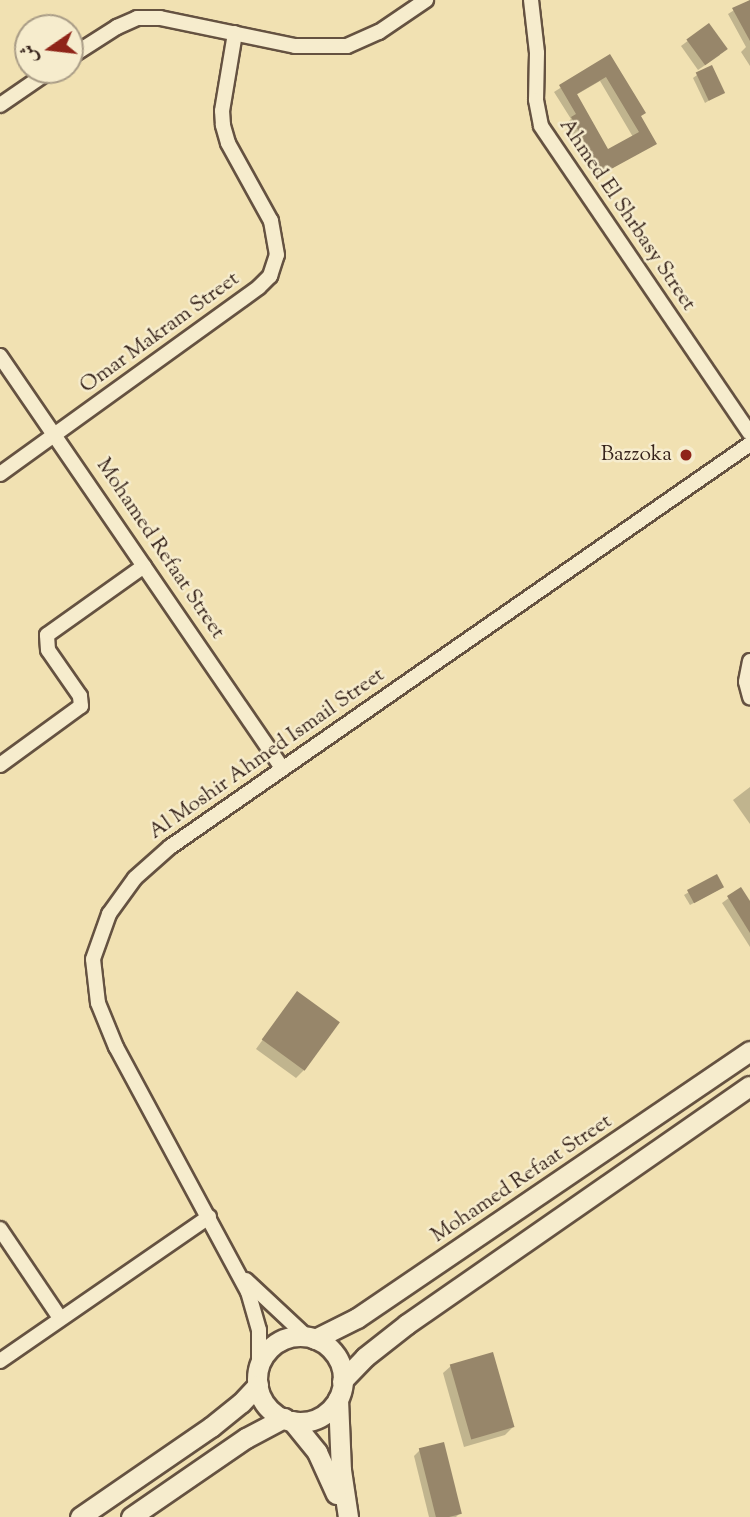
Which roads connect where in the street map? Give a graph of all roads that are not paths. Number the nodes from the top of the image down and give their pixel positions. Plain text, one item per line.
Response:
1 (426, 0) edge
2 (531, 0) edge
3 (235, 33) junction
4 (84, 48) edge
5 (31, 84) edge
6 (0, 105) edge
7 (0, 356) edge
8 (750, 433) edge
9 (55, 436) junction
10 (750, 444) edge
11 (0, 474) edge
12 (144, 566) junction
13 (750, 661) edge
14 (750, 697) edge
15 (0, 765) edge
16 (282, 768) junction
17 (750, 1051) edge
18 (750, 1086) edge
19 (209, 1217) junction
20 (0, 1229) edge
21 (236, 1268) junction
22 (60, 1318) junction
23 (311, 1338) junction
24 (0, 1361) edge
25 (258, 1376) junction
26 (340, 1390) junction
27 (288, 1420) junction
28 (80, 1517) edge
29 (131, 1517) edge
30 (346, 1517) edge

1 - 3 street
2 - 8 street, Ahmed El Shrbasy Street
3 - 4 street
3 - 9 street, Omar Makram Street
5 - 6 street
7 - 9 street, Mohamed Refaat Street
9 - 11 street, Omar Makram Street
9 - 12 street, Mohamed Refaat Street
10 - 16 street, Al Moshir Ahmed Ismail Street
12 - 15 street
12 - 16 street, Mohamed Refaat Street
13 - 14 street
16 - 19 street, Al Moshir Ahmed Ismail Street
17 - 23 street, Mohamed Refaat Street
18 - 26 street
19 - 21 street, Al Moshir Ahmed Ismail Street
19 - 22 street
20 - 22 street
21 - 23 street, Al Moshir Ahmed Ismail Street
21 - 25 street, Al Moshir Ahmed Ismail Street
22 - 24 street
23 - 25 street
23 - 26 street
25 - 27 street
25 - 28 street
26 - 27 street
26 - 30 street
27 - 29 street
27 - 30 street

